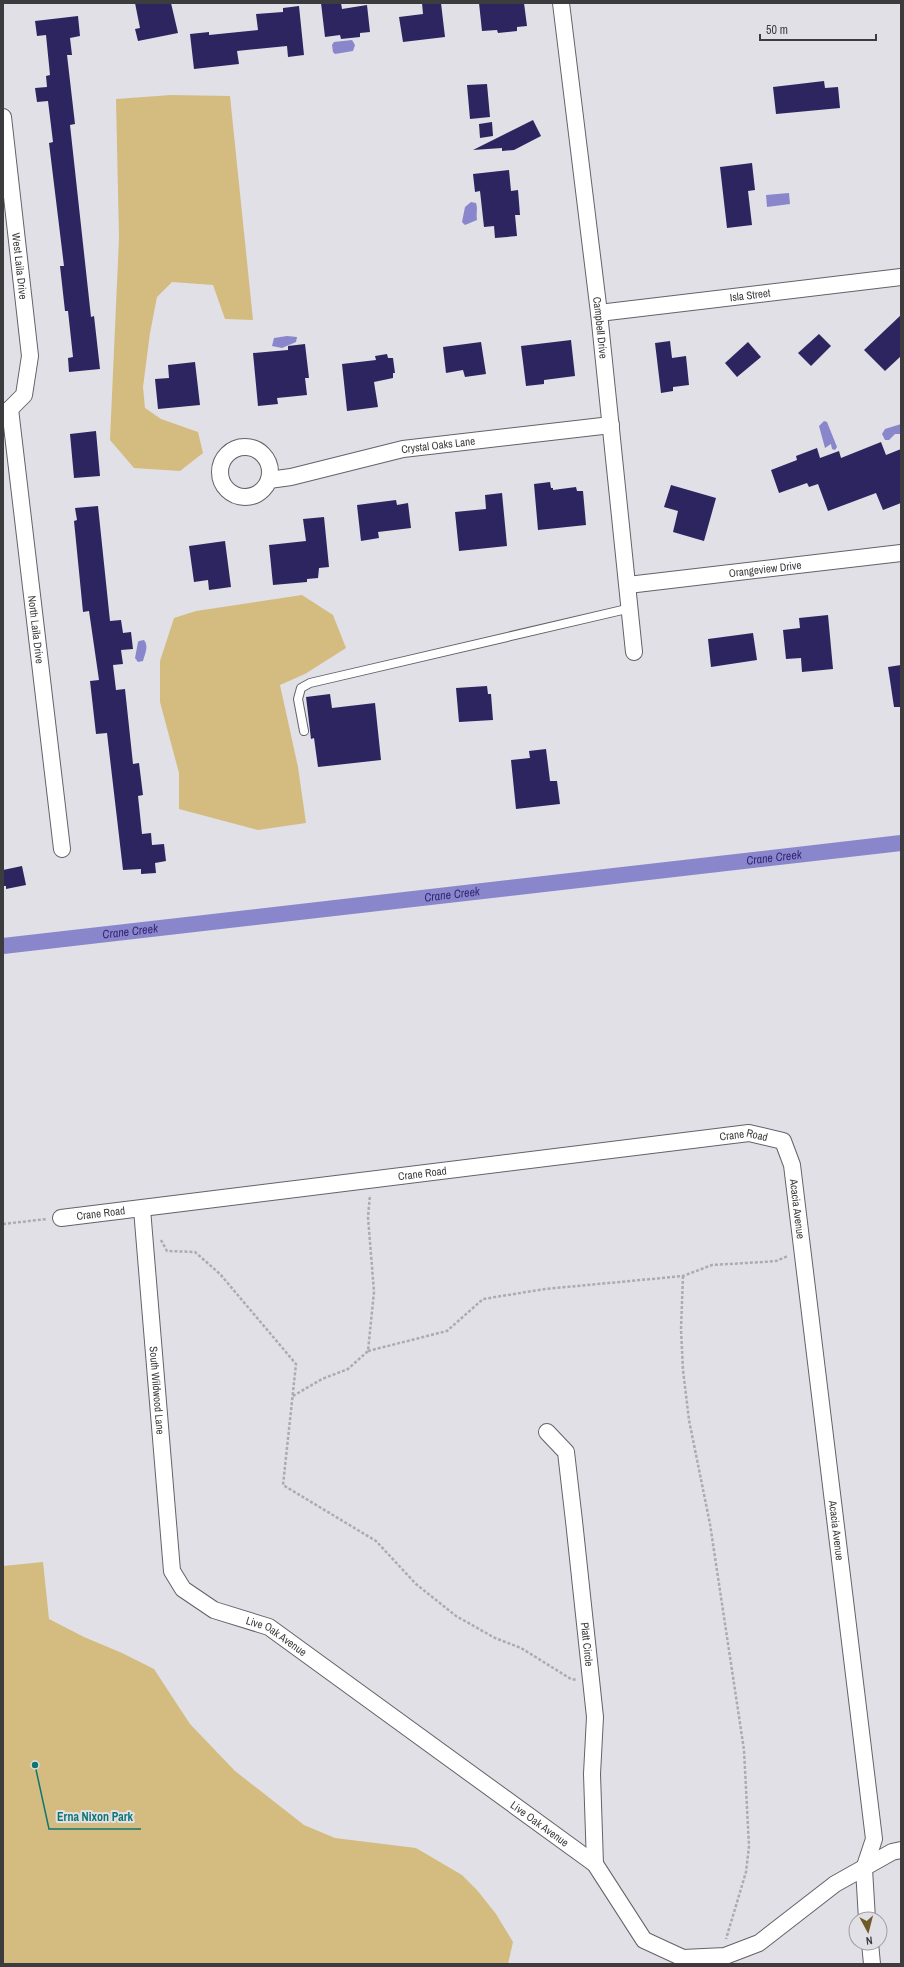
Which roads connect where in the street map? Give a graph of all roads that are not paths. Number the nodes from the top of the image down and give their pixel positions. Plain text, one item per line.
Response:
1 (561, 3) edge
2 (3, 117) edge
3 (901, 277) edge
4 (599, 313) junction
5 (7, 409) edge
6 (611, 426) junction
7 (269, 480) dead end
8 (901, 553) edge
9 (628, 585) junction
10 (631, 608) junction
11 (634, 652) dead end
12 (304, 731) dead end
13 (62, 850) dead end
14 (783, 1141) joint
15 (142, 1209) junction
16 (61, 1218) road end
17 (547, 1432) dead end
18 (172, 1571) joint
19 (901, 1850) edge
20 (595, 1864) junction
21 (864, 1869) junction
22 (867, 1911) edge
23 (871, 1951) edge
24 (872, 1964) edge

1 - 4 street, Campbell Drive
2 - 5 street, West Laila Drive
3 - 4 street, Isla Street
4 - 6 street, Campbell Drive
5 - 13 street, North Laila Drive
6 - 7 street, Crystal Oaks Lane
6 - 9 street, Campbell Drive
8 - 9 street, Orangeview Drive
9 - 10 street, Campbell Drive
10 - 11 street, Campbell Drive
10 - 12 lane
14 - 15 street, Crane Road
14 - 21 street, Acacia Avenue
15 - 16 street, Crane Road
15 - 18 street, South Wildwood Lane
17 - 20 street, Platt Circle
18 - 20 street, Live Oak Avenue
19 - 21 street, Live Oak Avenue
20 - 21 street, Live Oak Avenue
21 - 22 street, Acacia Avenue
23 - 24 street

